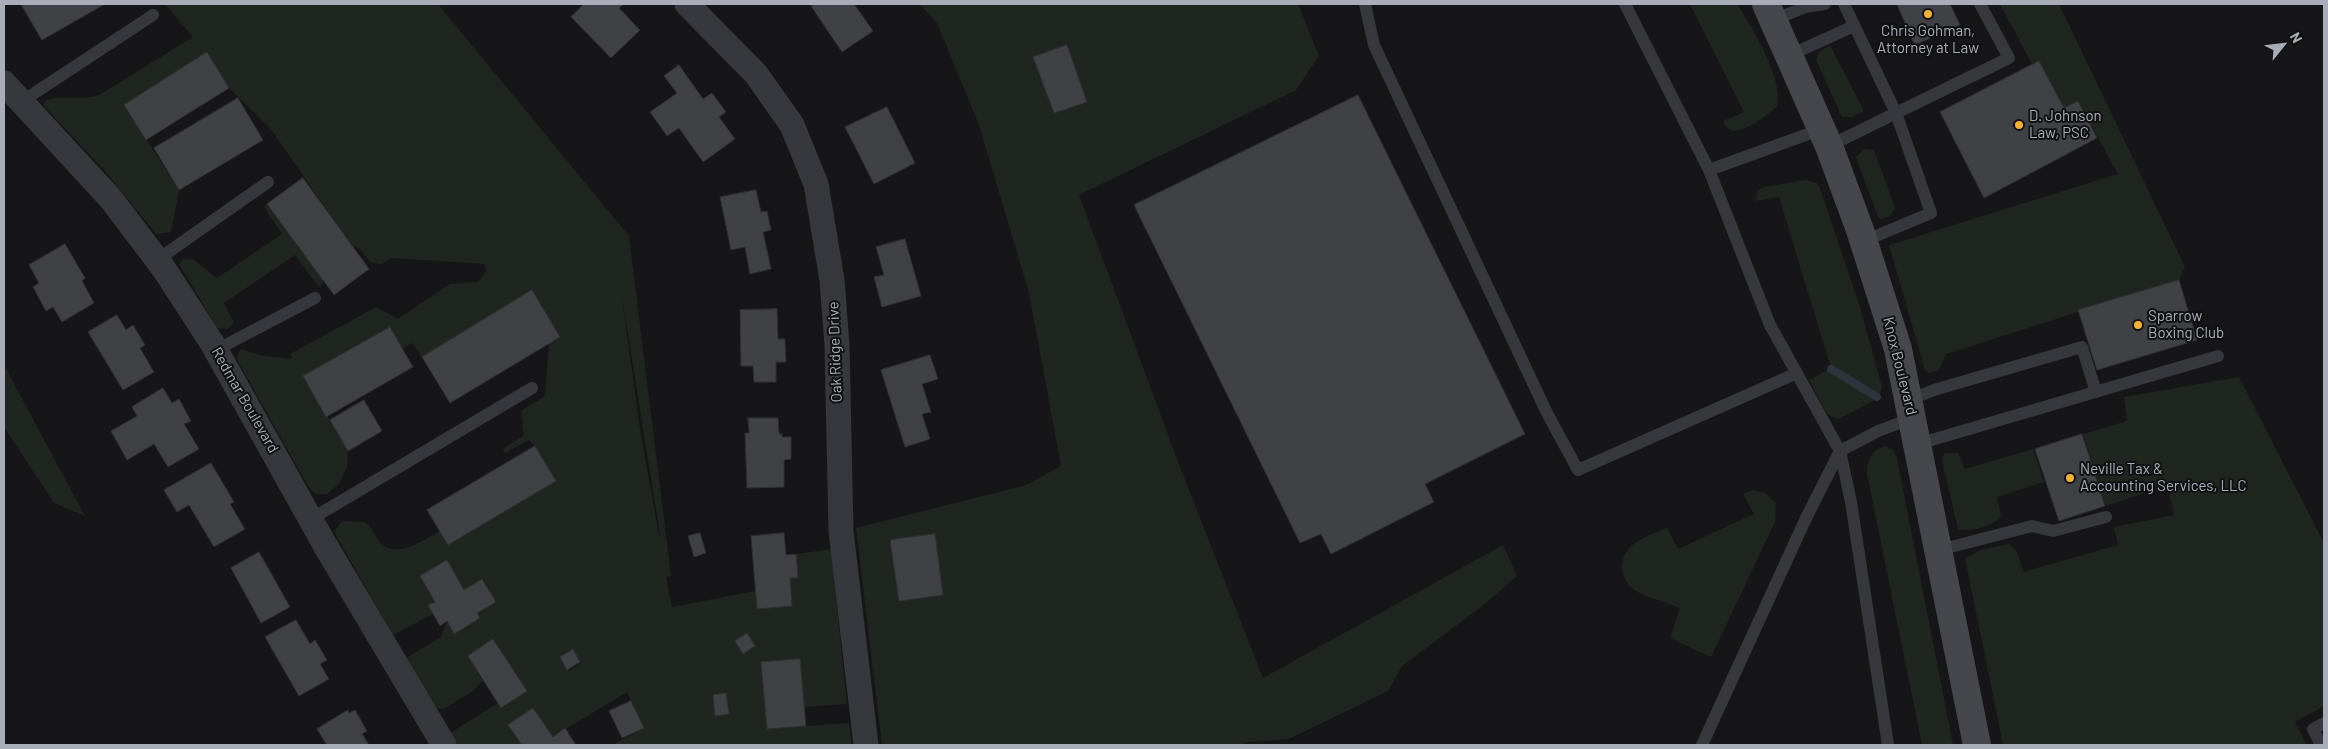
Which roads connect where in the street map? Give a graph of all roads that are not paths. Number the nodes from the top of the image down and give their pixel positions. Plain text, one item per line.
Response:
1 (687, 4) edge
2 (1365, 4) edge
3 (1626, 4) edge
4 (1825, 4) edge
5 (1844, 4) edge
6 (1980, 4) edge
7 (1770, 12) edge
8 (153, 15) dead end
9 (1854, 26) junction
10 (1790, 55) junction
11 (4, 83) edge
12 (22, 102) junction
13 (1896, 113) junction
14 (1826, 137) junction
15 (1709, 170) junction
16 (268, 182) dead end
17 (1864, 242) junction
18 (157, 260) junction
19 (315, 298) dead end
20 (216, 350) junction
21 (2218, 356) dead end
22 (1797, 373) junction
23 (532, 388) dead end
24 (2096, 392) junction
25 (1914, 421) junction
26 (1840, 450) junction
27 (2106, 517) dead end
28 (311, 518) junction
29 (1939, 550) junction
30 (2324, 723) edge
31 (444, 745) edge
32 (866, 745) edge
33 (1702, 745) edge
34 (1888, 745) edge
35 (1977, 745) edge
36 (2322, 745) edge

1 - 32 street, Oak Ridge Drive
2 - 22 lane
3 - 15 lane
4 - 7 lane
5 - 9 lane
6 - 13 lane
7 - 10 main road, Knox Boulevard
8 - 12 lane
9 - 10 lane
9 - 13 lane
10 - 14 main road, Knox Boulevard
11 - 12 street, Redmar Boulevard
12 - 18 street, Redmar Boulevard
13 - 14 lane
13 - 17 lane
14 - 15 lane
14 - 17 main road, Knox Boulevard
15 - 22 lane
16 - 18 lane
17 - 25 main road, Knox Boulevard
18 - 20 street, Redmar Boulevard
19 - 20 lane
20 - 28 street, Redmar Boulevard
21 - 24 lane
22 - 26 lane
23 - 28 lane
24 - 25 lane
24 - 25 lane
25 - 26 lane
25 - 29 main road, Knox Boulevard
26 - 33 lane
26 - 34 lane
27 - 29 lane
28 - 31 street, Redmar Boulevard
29 - 35 main road, Knox Boulevard
30 - 36 lane

